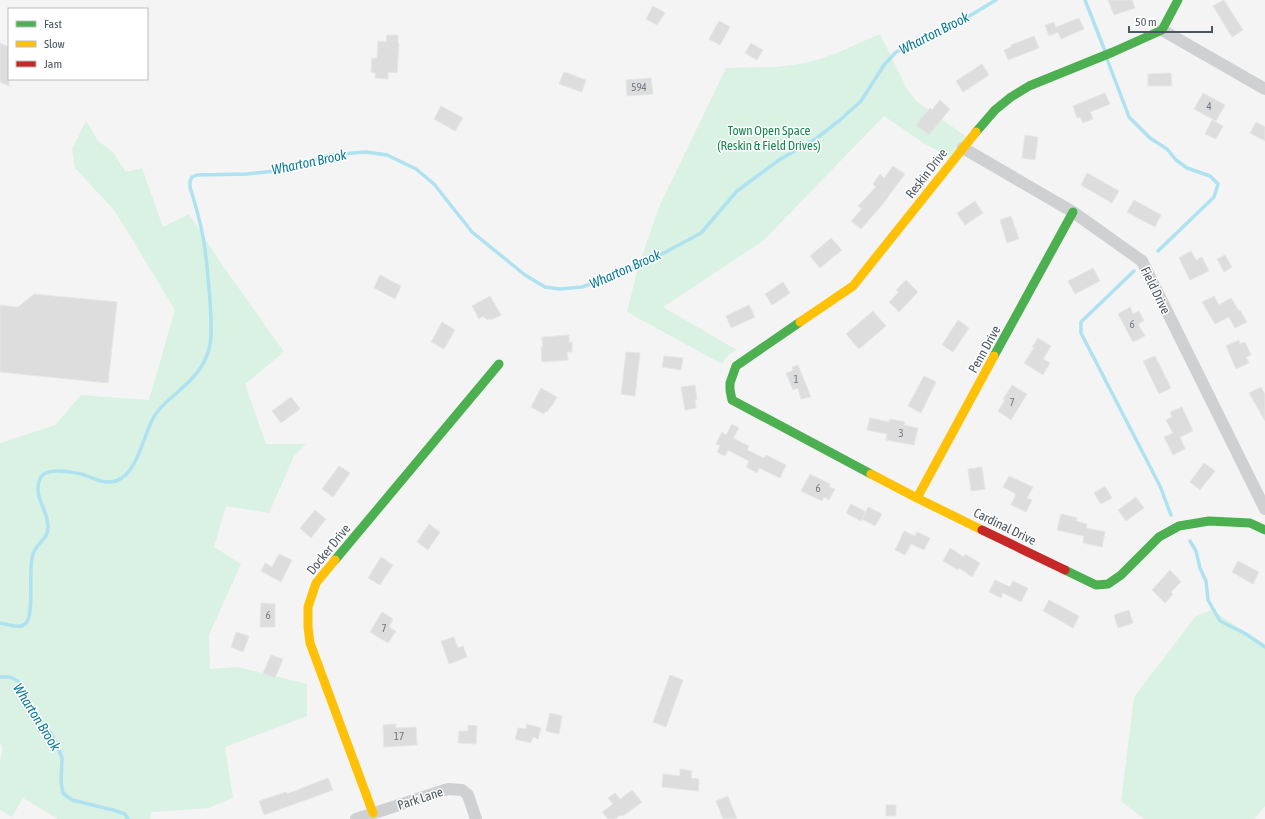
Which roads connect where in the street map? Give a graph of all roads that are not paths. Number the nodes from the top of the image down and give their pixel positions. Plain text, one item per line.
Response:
1 (1178, 0) edge
2 (1162, 30) junction
3 (1265, 89) edge
4 (963, 148) junction
5 (1073, 212) junction
6 (499, 364) dead end
7 (732, 400) joint
8 (917, 498) junction
9 (1265, 509) edge
10 (1265, 530) edge
11 (373, 813) junction
12 (356, 819) edge
13 (476, 819) edge

1 - 2 street
2 - 3 street
2 - 4 street, Reskin Drive
4 - 5 street, Field Drive
4 - 7 street, Reskin Drive
5 - 8 street, Penn Drive
5 - 9 street, Field Drive
6 - 11 street, Docker Drive
7 - 8 street, Cardinal Drive
8 - 10 street, Cardinal Drive
11 - 12 street, Park Lane
11 - 13 street, Park Lane

